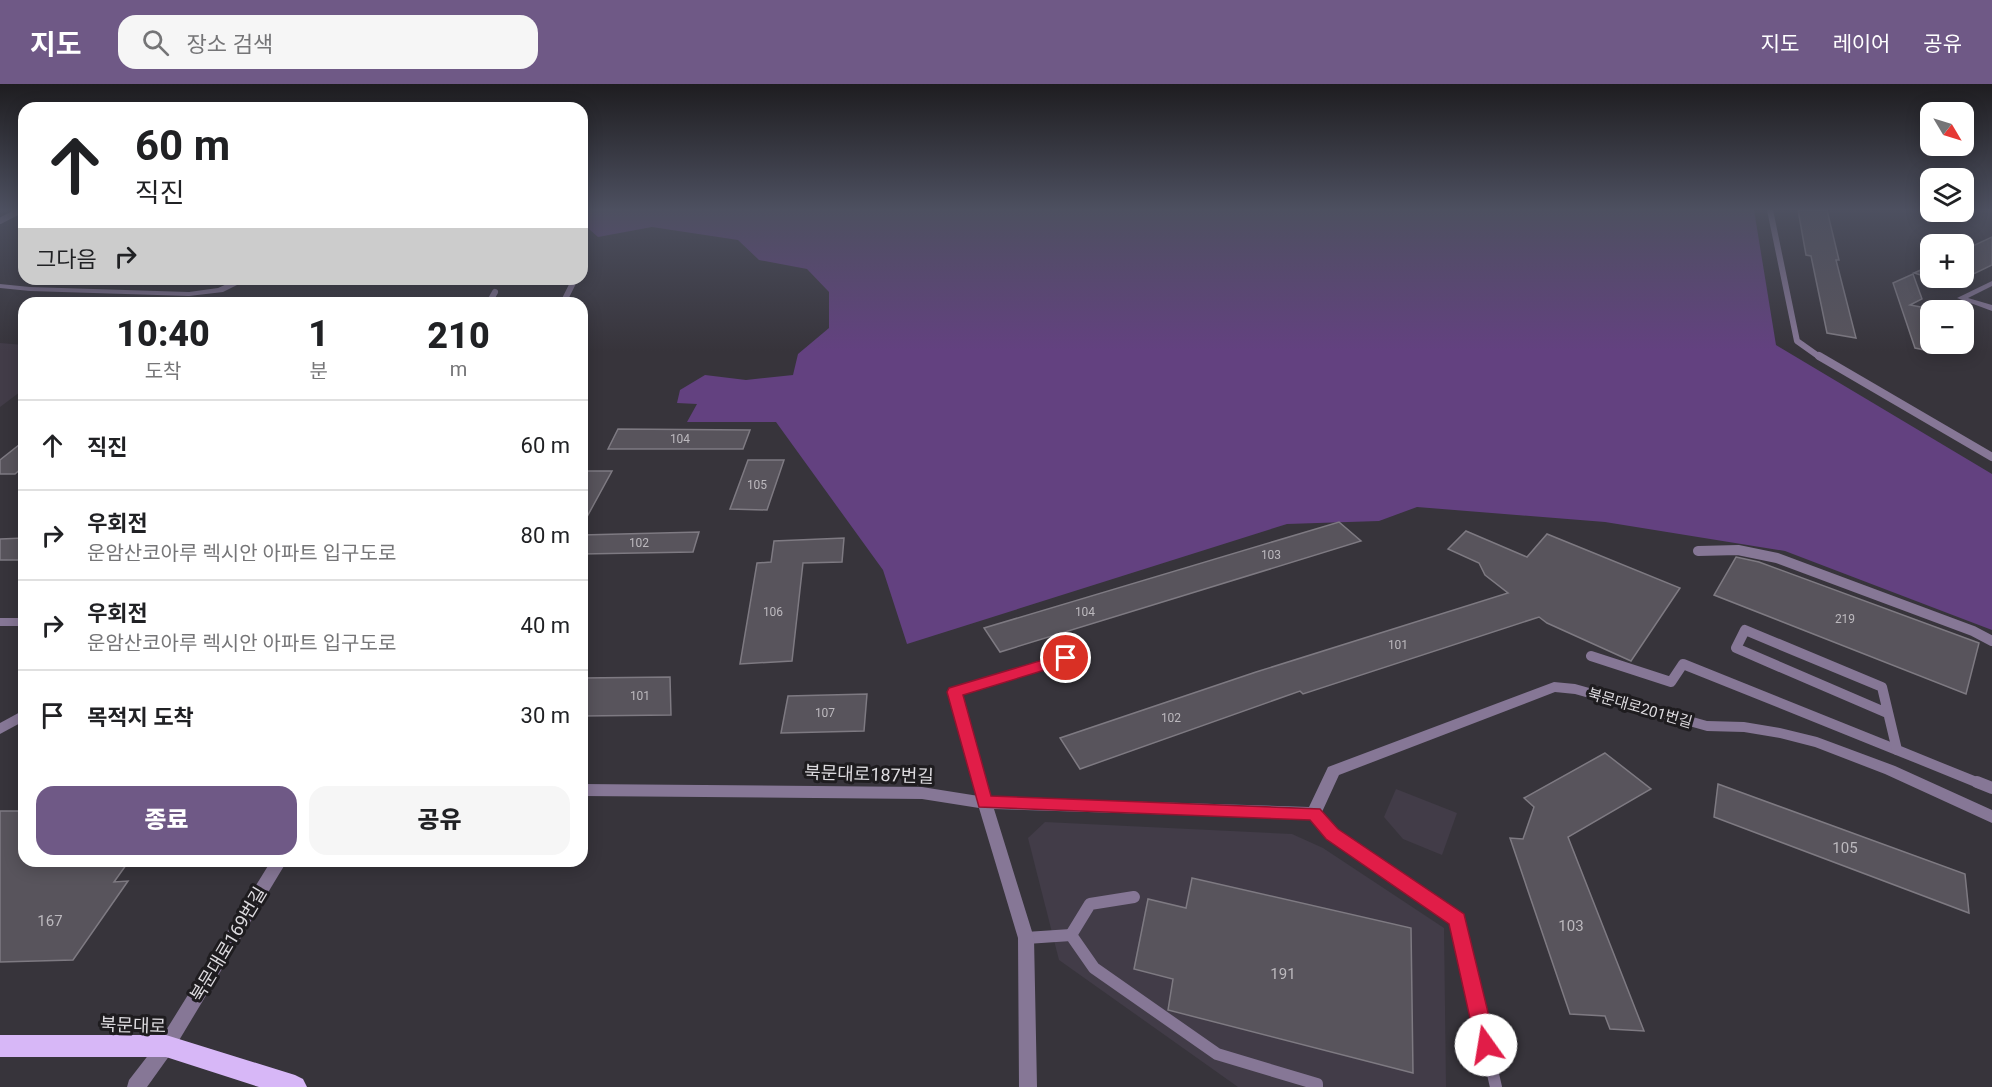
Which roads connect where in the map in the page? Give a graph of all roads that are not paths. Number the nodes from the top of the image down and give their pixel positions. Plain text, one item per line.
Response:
1 (1780, 257) edge
2 (231, 285) edge
3 (1990, 285) edge
4 (0, 286) edge
5 (495, 292) dead end
6 (492, 297) edge
7 (1992, 308) edge
8 (1992, 457) edge
9 (1698, 551) dead end
10 (0, 622) edge
11 (18, 622) edge
12 (1992, 642) edge
13 (1591, 656) dead end
14 (1066, 658) dead end
15 (1887, 713) junction
16 (18, 718) edge
17 (0, 729) edge
18 (1897, 750) junction
19 (1992, 788) edge
20 (588, 790) edge
21 (985, 803) junction
22 (1314, 813) junction
23 (1992, 817) edge
24 (1332, 834) joint
25 (275, 867) edge
26 (1134, 897) dead end
27 (1071, 935) junction
28 (1026, 938) junction
29 (0, 1046) edge
30 (166, 1046) junction
31 (1320, 1086) edge
32 (136, 1087) edge
33 (295, 1087) edge
34 (1028, 1087) edge
35 (1496, 1087) edge

1 - 8 lane
2 - 4 street
3 - 7 street
5 - 6 lane
9 - 12 lane
10 - 11 street
13 - 18 lane
14 - 21 lane
15 - 15 lane
15 - 18 lane
16 - 17 street
18 - 19 lane
20 - 21 street, 북문대로187번길
21 - 22 street, 북문대로187번길
21 - 28 street
22 - 23 street, 북문대로201번길
22 - 24 street
24 - 35 lane
25 - 30 street, 북문대로169번길
26 - 27 lane
27 - 28 lane
27 - 31 lane
28 - 34 street
29 - 30 main road, 북문대로
30 - 32 street, 북문대로169번길
30 - 33 main road, 북문대로

